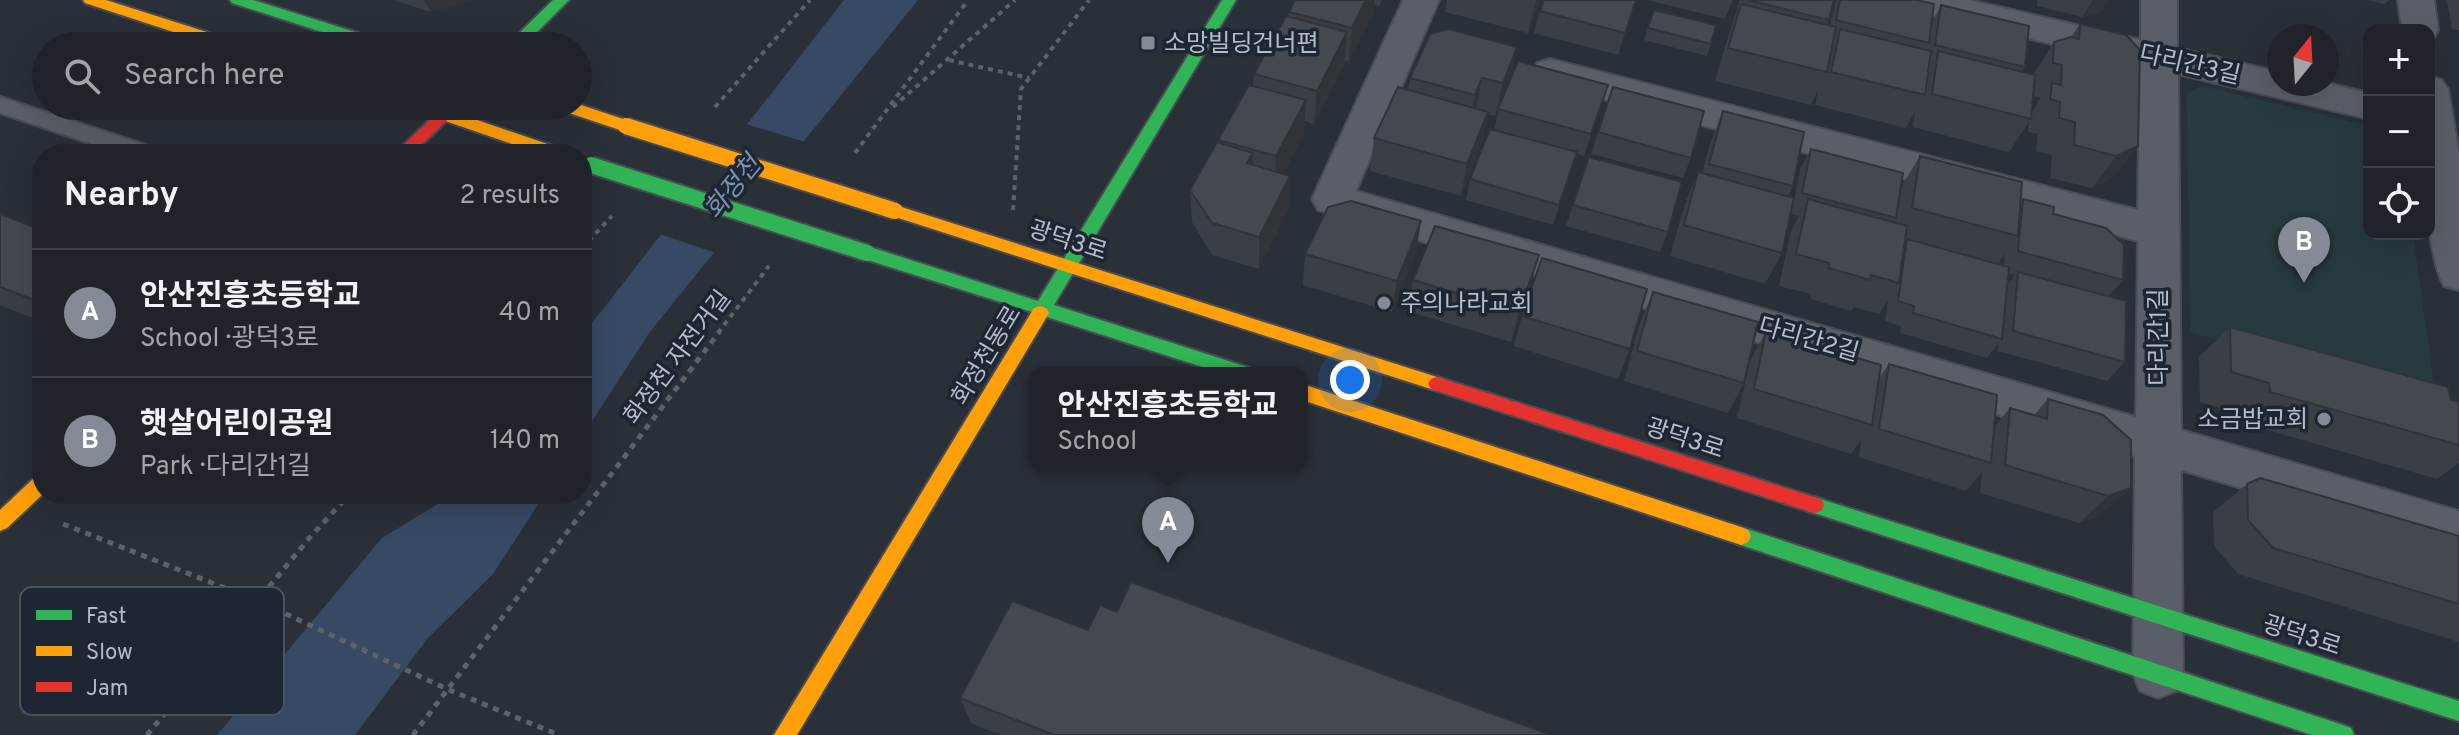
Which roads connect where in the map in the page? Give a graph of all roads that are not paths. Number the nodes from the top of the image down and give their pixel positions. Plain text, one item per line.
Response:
1 (90, 0) edge
2 (237, 0) edge
3 (562, 0) edge
4 (1229, 0) edge
5 (1918, 0) edge
6 (2159, 0) edge
7 (2416, 0) edge
8 (2419, 24) edge
9 (1420, 25) edge
10 (189, 32) edge
11 (338, 32) edge
12 (529, 32) edge
13 (2159, 57) junction
14 (1512, 62) edge
15 (0, 105) edge
16 (2363, 105) edge
17 (592, 115) edge
18 (2438, 115) edge
19 (32, 116) edge
20 (45, 120) edge
21 (439, 120) edge
22 (475, 120) edge
23 (117, 144) edge
24 (413, 144) edge
25 (534, 144) edge
26 (592, 165) edge
27 (2158, 231) junction
28 (1068, 265) junction
29 (2459, 274) edge
30 (1044, 307) junction
31 (1226, 367) edge
32 (1308, 394) edge
33 (2158, 442) junction
34 (32, 492) edge
35 (0, 522) edge
36 (2459, 532) edge
37 (2158, 614) junction
38 (2158, 674) junction
39 (2459, 711) edge
40 (785, 735) edge
41 (2343, 735) edge

1 - 10 street
2 - 11 street
3 - 12 street
4 - 28 street, 화정천동로
5 - 13 street, 다리간3길
6 - 13 street, 다리간1길
7 - 8 street
9 - 33 street, 다리간2길
13 - 16 street, 다리간3길
13 - 27 street, 다리간1길
14 - 27 street
15 - 19 lane
17 - 28 street, 광덕3로, bridge
18 - 29 street
20 - 23 lane
21 - 24 street
22 - 25 street
26 - 30 street, bridge
27 - 33 street, 다리간1길
28 - 30 street, 화정천동로
28 - 37 street, 광덕3로
30 - 31 street
30 - 40 street, 화정천동로
32 - 38 street
33 - 36 street, 다리간2길
33 - 37 street, 다리간1길
34 - 35 street
37 - 38 street, 다리간1길
37 - 39 street, 광덕3로
38 - 41 street

